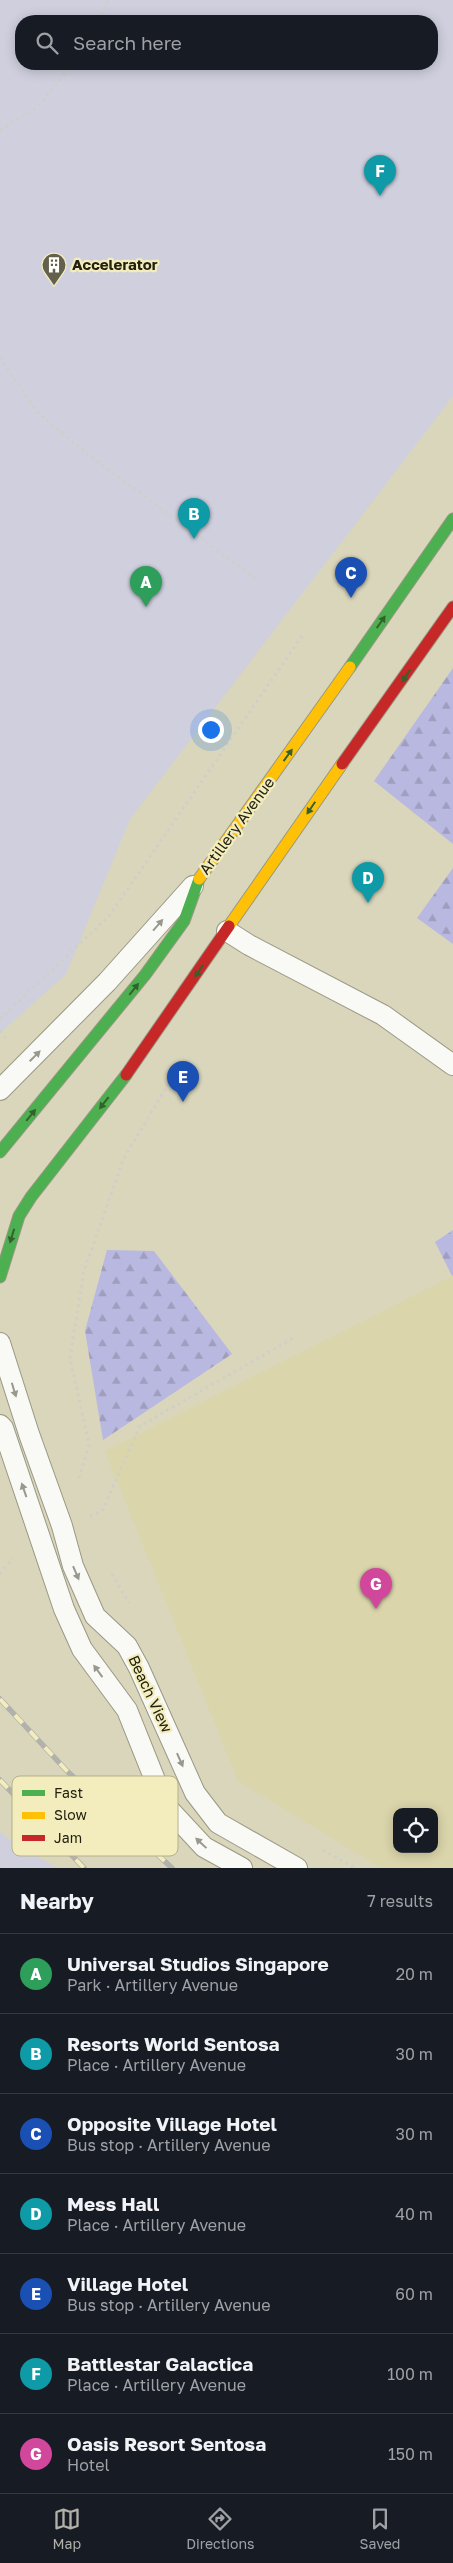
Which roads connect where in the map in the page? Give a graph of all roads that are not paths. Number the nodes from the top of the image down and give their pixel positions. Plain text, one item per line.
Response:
1 (453, 519) edge
2 (453, 607) edge
3 (198, 880) junction
4 (227, 931) junction
5 (453, 1066) edge
6 (0, 1090) edge
7 (0, 1152) edge
8 (0, 1277) edge
9 (0, 1343) edge
10 (0, 1426) edge
11 (153, 1776) edge
12 (178, 1819) edge
13 (242, 1868) edge
14 (297, 1868) edge

3 -> 1 street, Artillery Avenue
2 -> 4 street
6 -> 3 lane
7 -> 3 street, Artillery Avenue
4 - 5 lane
4 -> 8 street
9 -> 14 lane, Beach View
11 -> 10 lane, Beach View
13 -> 12 lane, Beach View

